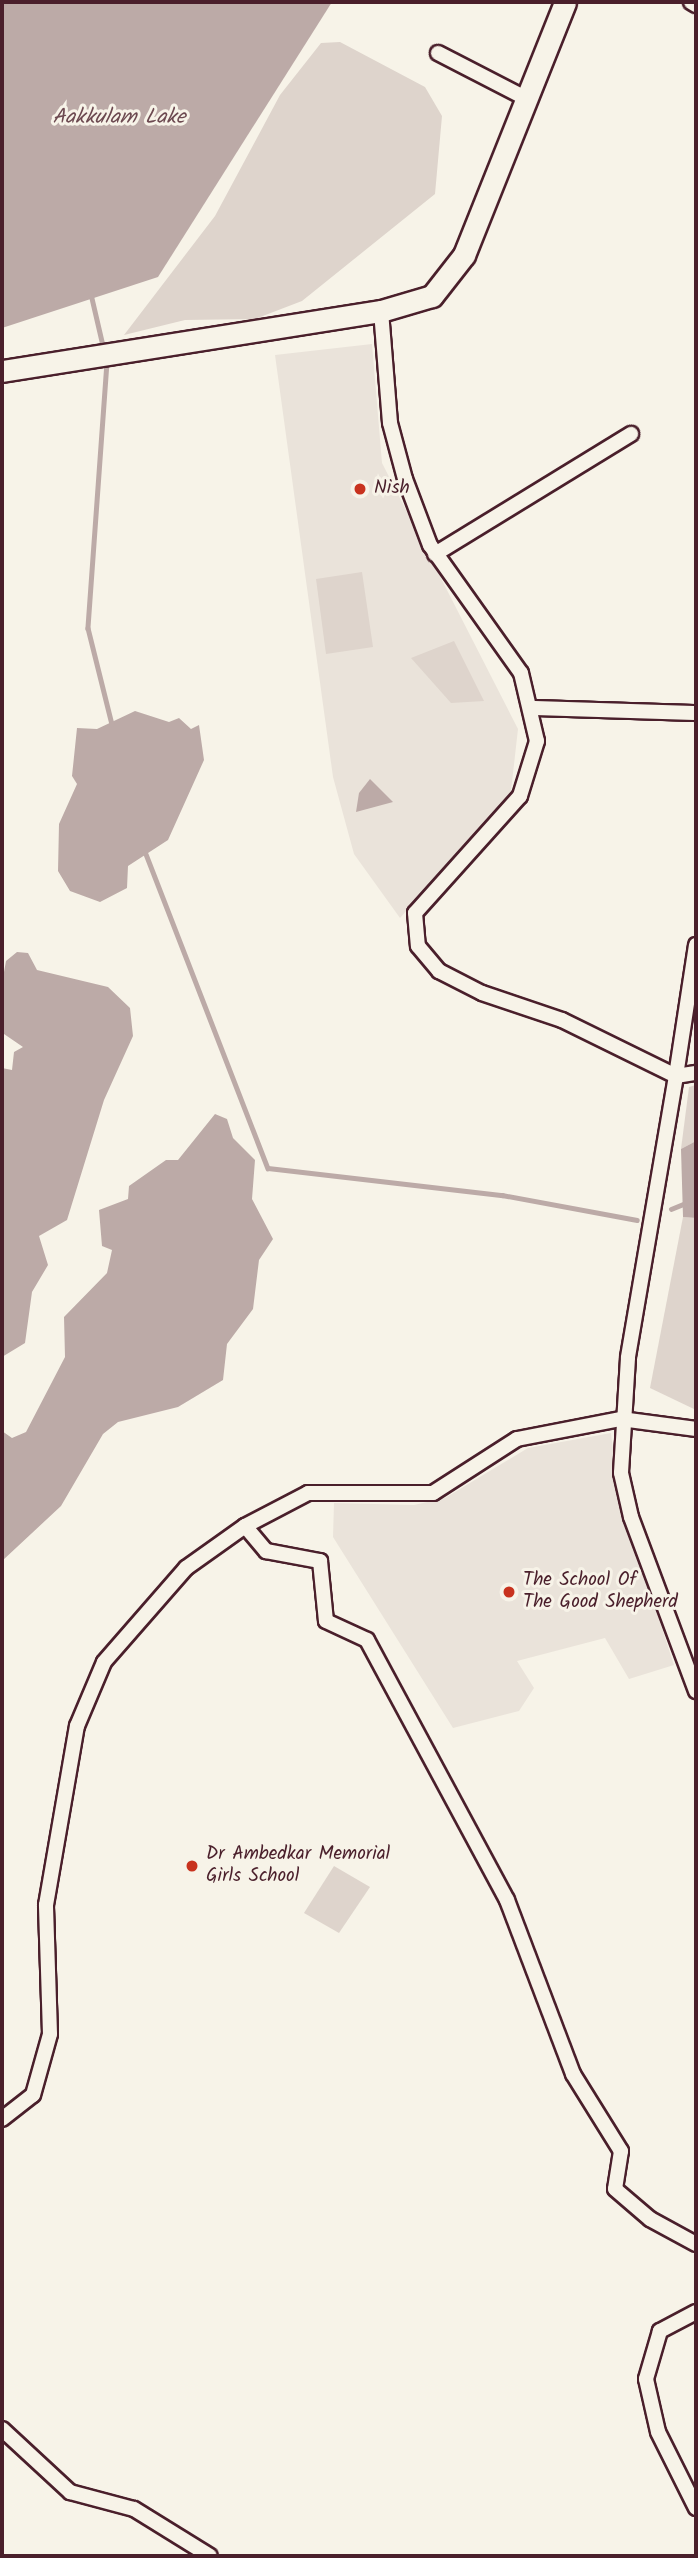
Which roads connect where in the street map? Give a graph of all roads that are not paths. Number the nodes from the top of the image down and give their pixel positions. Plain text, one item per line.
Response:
1 (565, 2) edge
2 (691, 2) edge
3 (696, 5) edge
4 (438, 53) dead end
5 (527, 99) junction
6 (381, 311) junction
7 (2, 371) edge
8 (631, 434) dead end
9 (435, 554) junction
10 (534, 708) junction
11 (696, 713) edge
12 (696, 946) edge
13 (696, 1073) edge
14 (676, 1076) junction
15 (621, 1419) junction
16 (696, 1429) edge
17 (245, 1526) junction
18 (696, 1691) edge
19 (2, 2119) edge
20 (696, 2244) edge
21 (696, 2312) edge
22 (2, 2429) edge
23 (696, 2508) edge
24 (210, 2556) edge

1 - 5 main road
2 - 3 street
4 - 5 street
5 - 6 main road
6 - 7 main road
6 - 9 street
8 - 9 street
9 - 10 street
10 - 11 street
10 - 14 street
12 - 14 street
13 - 14 street
14 - 15 street
15 - 16 street
15 - 17 street
15 - 18 street
17 - 19 street
17 - 20 street
21 - 23 street
22 - 24 street

